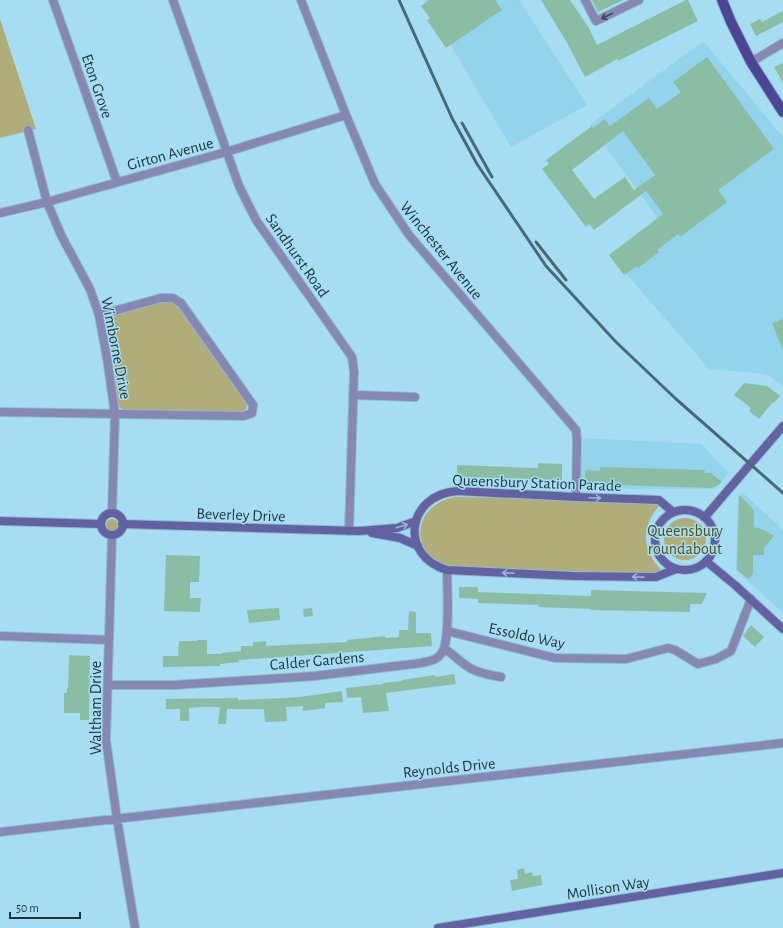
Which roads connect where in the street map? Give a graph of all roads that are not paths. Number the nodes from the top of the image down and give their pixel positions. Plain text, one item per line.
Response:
1 (53, 0) edge
2 (173, 0) edge
3 (301, 0) edge
4 (585, 0) edge
5 (639, 0) edge
6 (722, 0) edge
7 (783, 43) edge
8 (750, 62) junction
9 (783, 112) edge
10 (346, 115) junction
11 (28, 130) dead end
12 (226, 152) junction
13 (117, 182) junction
14 (46, 202) junction
15 (0, 213) edge
16 (99, 316) junction
17 (353, 395) junction
18 (415, 397) dead end
19 (0, 412) edge
20 (114, 414) junction
21 (783, 426) edge
22 (576, 497) junction
23 (673, 512) junction
24 (112, 513) junction
25 (705, 517) junction
26 (0, 521) edge
27 (416, 521) junction
28 (101, 524) junction
29 (122, 524) junction
30 (349, 531) junction
31 (359, 531) junction
32 (112, 535) junction
33 (418, 546) junction
34 (706, 561) junction
35 (676, 569) junction
36 (447, 570) junction
37 (751, 599) junction
38 (783, 629) edge
39 (447, 631) junction
40 (0, 636) edge
41 (109, 640) junction
42 (444, 649) junction
43 (501, 677) dead end
44 (108, 685) junction
45 (783, 743) edge
46 (117, 818) junction
47 (0, 832) edge
48 (783, 873) edge
49 (135, 928) edge
50 (438, 928) edge

1 - 13 street, Eton Grove
2 - 12 street, Sandhurst Road
3 - 10 street, Winchester Avenue
5 -> 4 street
6 - 8 main road
7 - 8 street
8 - 9 main road
10 - 12 street, Girton Avenue
10 - 22 street, Winchester Avenue
11 - 14 street, Wimborne Drive
12 - 13 street, Girton Avenue
12 - 17 street, Sandhurst Road
13 - 14 street, Girton Avenue
14 - 15 street, Girton Avenue
14 - 16 street, Wimborne Drive
16 - 20 street, Wimborne Drive
16 - 20 street
17 - 18 street
17 - 30 street, Sandhurst Road
19 - 20 street
20 - 24 street, Wimborne Drive
21 - 25 street
22 -> 23 street, Queensbury Station Parade
22 - 27 street, Queensbury Station Parade
23 - 25 street
23 - 35 street
24 - 28 street
24 - 29 street
25 - 34 street
26 - 28 street
31 -> 27 street, Beverley Drive
27 - 33 street
28 - 32 street
29 - 30 street, Beverley Drive
29 - 32 street
30 - 31 street, Beverley Drive
31 - 33 street, Beverley Drive
32 - 41 street, Waltham Drive
33 - 36 street
34 - 35 street
34 - 37 street
35 -> 36 street
36 - 39 street
37 - 38 street
37 - 39 street, Essoldo Way
39 - 42 street
40 - 41 street
41 - 44 street, Waltham Drive
42 - 43 street
42 - 44 street, Calder Gardens
44 - 46 street, Waltham Drive
45 - 46 street, Reynolds Drive
46 - 47 street, Reynolds Drive
46 - 49 street, Waltham Drive
48 - 50 street, Mollison Way

